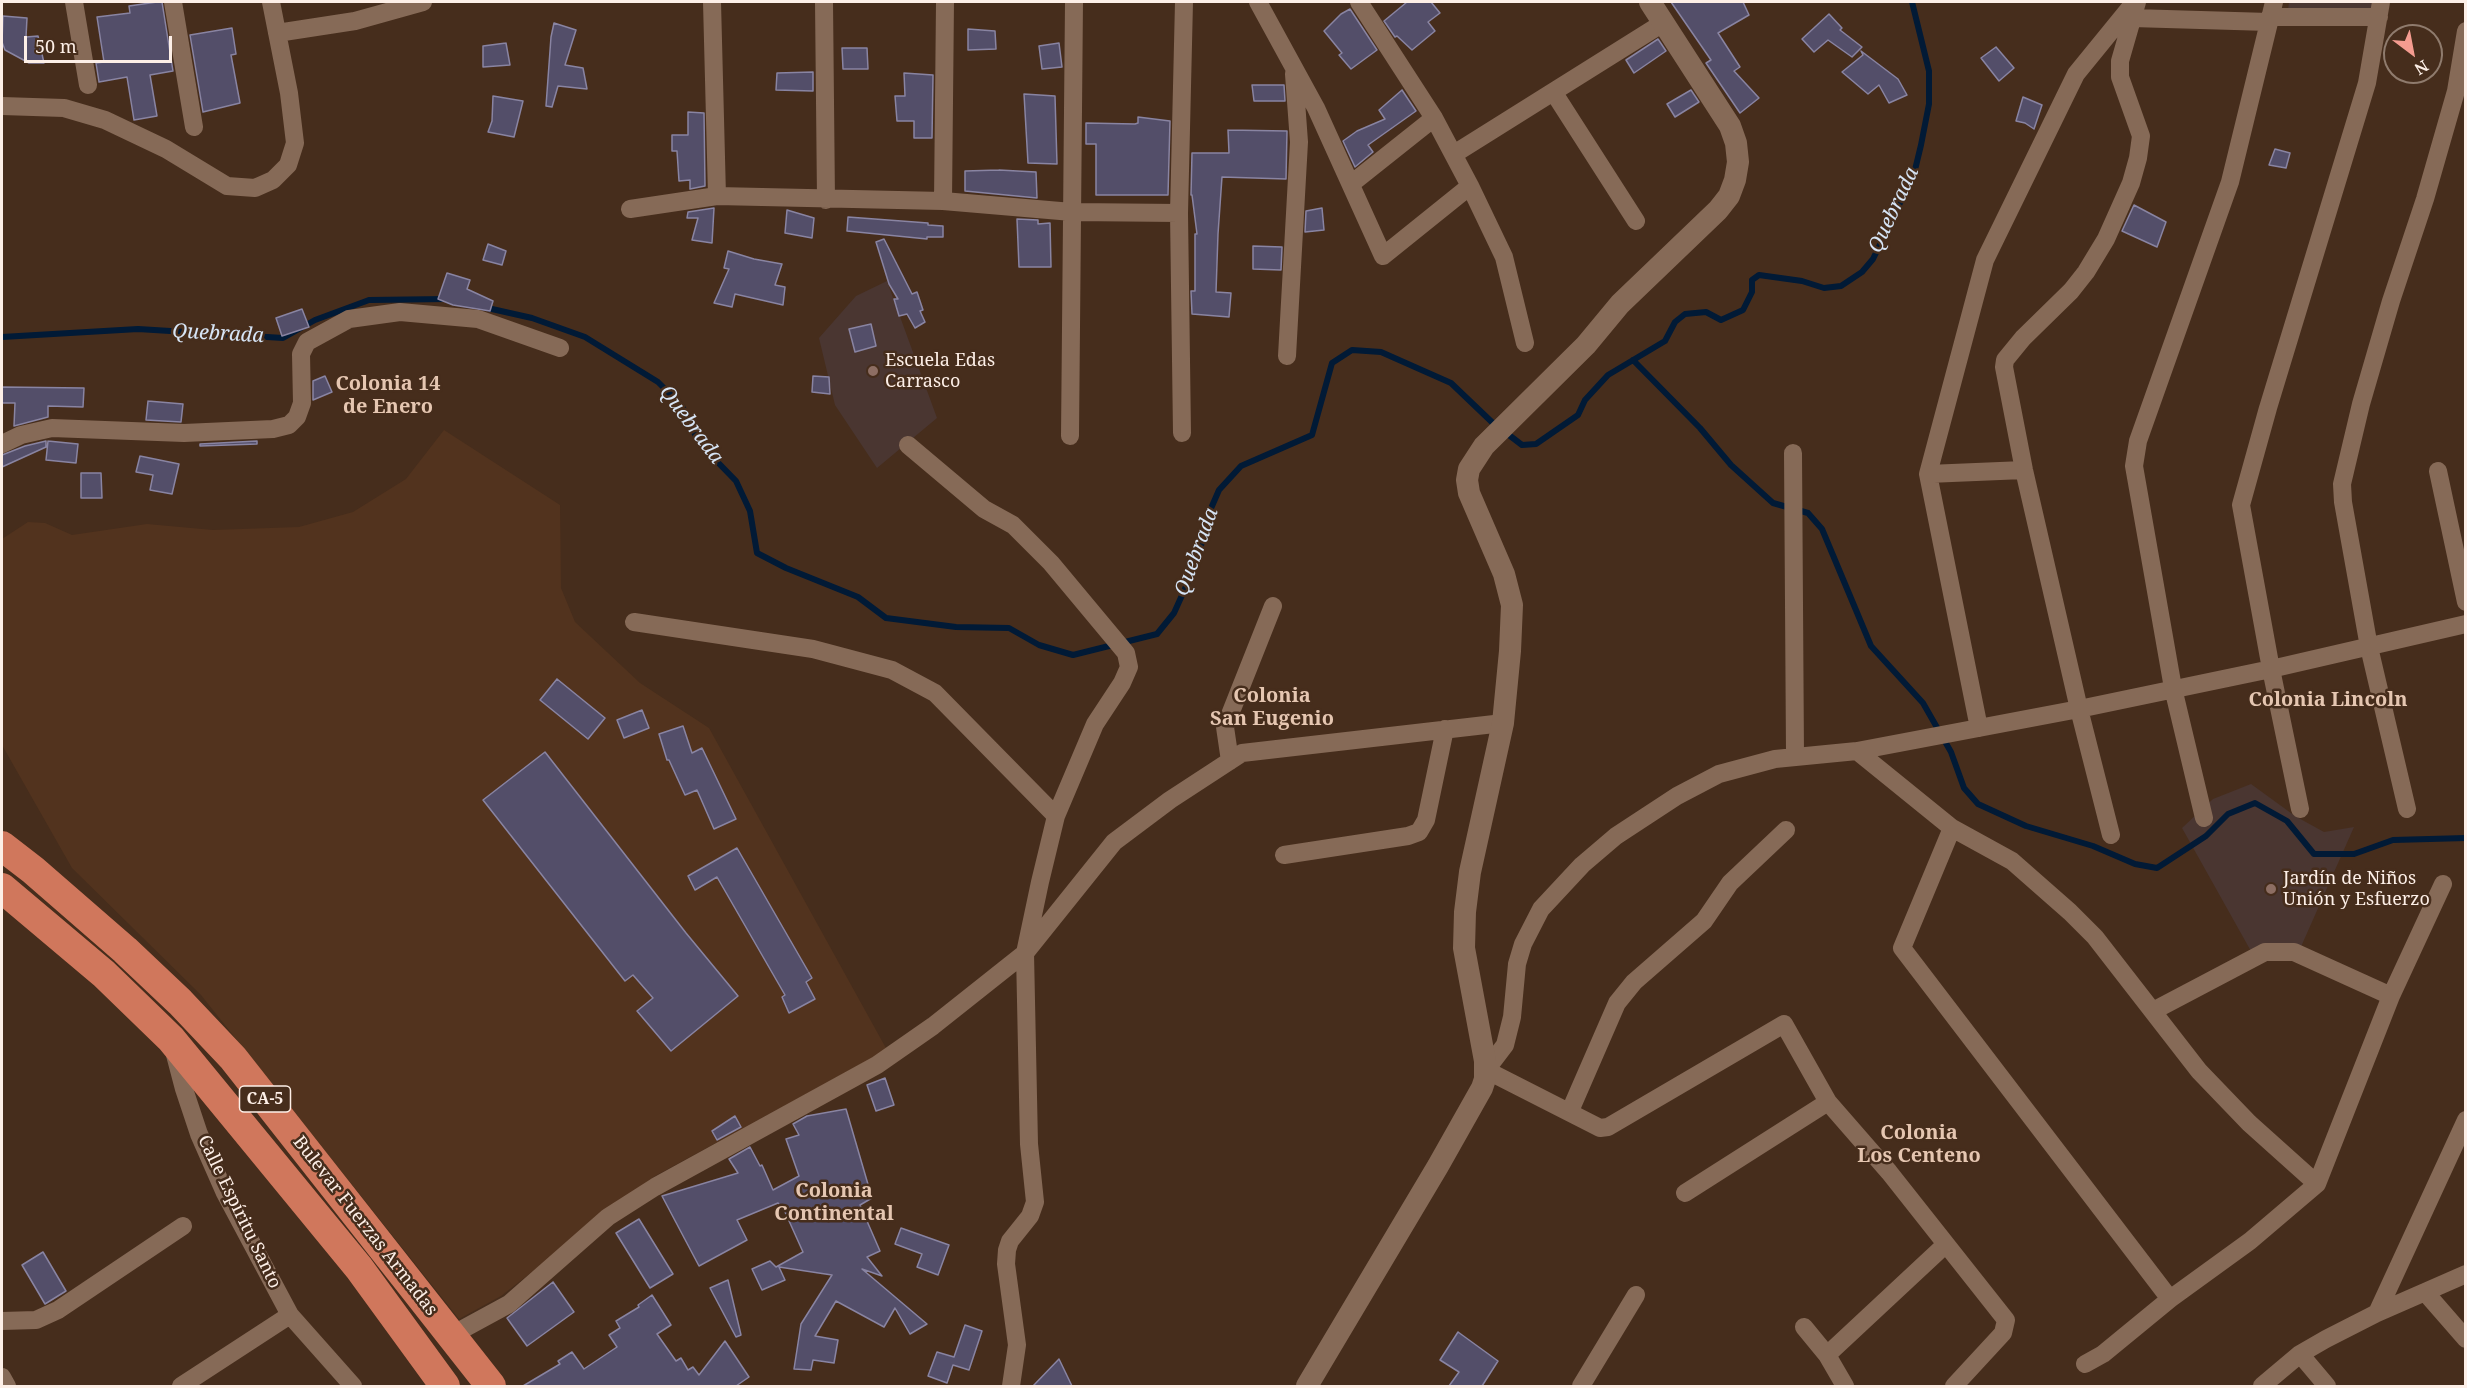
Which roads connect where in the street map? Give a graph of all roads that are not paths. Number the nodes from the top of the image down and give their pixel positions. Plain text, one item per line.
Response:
1 (74, 2) edge
2 (173, 2) edge
3 (271, 2) edge
4 (423, 2) edge
5 (712, 2) edge
6 (824, 2) edge
7 (945, 2) edge
8 (1074, 2) edge
9 (1184, 2) edge
10 (1258, 2) edge
11 (1359, 2) edge
12 (1650, 2) edge
13 (2135, 7) edge
14 (2380, 9) edge
15 (2271, 14) edge
16 (1663, 23) junction
17 (2466, 31) edge
18 (277, 33) junction
19 (1294, 66) junction
20 (88, 85) dead end
21 (1554, 93) junction
22 (2, 106) edge
23 (1434, 118) junction
24 (194, 127) dead end
25 (1454, 154) junction
26 (1351, 184) junction
27 (1470, 186) junction
28 (717, 196) junction
29 (826, 200) junction
30 (943, 201) junction
31 (630, 209) dead end
32 (1072, 212) junction
33 (1179, 213) junction
34 (1636, 221) dead end
35 (1525, 343) dead end
36 (560, 348) dead end
37 (1287, 356) dead end
38 (1182, 433) dead end
39 (1070, 436) dead end
40 (2, 444) edge
41 (908, 445) dead end
42 (1792, 453) dead end
43 (2024, 470) junction
44 (2438, 471) dead end
45 (1928, 474) junction
46 (2466, 602) edge
47 (1273, 606) dead end
48 (634, 622) dead end
49 (2466, 624) edge
50 (2369, 647) junction
51 (2271, 669) junction
52 (2173, 688) junction
53 (2079, 709) junction
54 (1503, 723) junction
55 (1445, 729) junction
56 (1972, 730) junction
57 (1857, 751) junction
58 (1795, 755) junction
59 (1230, 761) junction
60 (2407, 808) dead end
61 (2300, 809) dead end
62 (1056, 816) junction
63 (2204, 818) dead end
64 (1952, 828) junction
65 (1786, 830) dead end
66 (2111, 835) dead end
67 (2, 846) edge
68 (1284, 855) dead end
69 (2443, 884) dead end
70 (2, 888) edge
71 (1025, 953) junction
72 (2391, 996) junction
73 (2153, 1011) junction
74 (171, 1039) junction
75 (1486, 1070) junction
76 (1828, 1102) junction
77 (1570, 1111) junction
78 (2466, 1120) edge
79 (2317, 1184) junction
80 (1684, 1193) dead end
81 (183, 1226) dead end
82 (1945, 1245) junction
83 (2466, 1274) edge
84 (2425, 1292) junction
85 (1636, 1295) dead end
86 (2170, 1299) junction
87 (2377, 1313) junction
88 (290, 1315) junction
89 (2, 1321) edge
90 (1804, 1327) dead end
91 (452, 1335) junction
92 (2466, 1339) edge
93 (2300, 1354) junction
94 (1827, 1355) junction
95 (2085, 1364) dead end
96 (2, 1377) edge
97 (7, 1386) edge
98 (181, 1386) edge
99 (353, 1386) edge
100 (445, 1386) edge
101 (491, 1386) edge
102 (1011, 1386) edge
103 (1306, 1386) edge
104 (1581, 1386) edge
105 (1845, 1386) edge
106 (1954, 1386) edge
107 (2262, 1386) edge
108 (2328, 1386) edge

1 - 20 street
2 - 24 street
3 - 18 street
4 - 18 street
5 - 28 street
6 - 29 street
7 - 30 street
8 - 32 street
9 - 33 street
10 - 19 street
11 - 23 street
12 - 16 street
13 - 15 street
13 - 43 street
13 - 45 street
14 - 15 street
14 - 51 street
15 - 52 street
16 - 21 street
16 - 54 street
17 - 50 street
18 - 22 street
19 - 26 street
19 - 37 street
21 - 25 street
21 - 34 street
23 - 25 street
23 - 26 street
25 - 27 street
26 - 27 street
27 - 35 street
28 - 29 street
28 - 31 street
29 - 30 street
30 - 32 street
32 - 33 street
32 - 39 street
33 - 38 street
36 - 40 street
41 - 62 street
42 - 58 street
43 - 45 street
43 - 53 street
44 - 46 street
45 - 56 street
47 - 59 street
48 - 62 street
49 - 50 street
50 - 51 street
50 - 60 street
51 - 52 street
51 - 61 street
52 - 53 street
52 - 63 street
53 - 56 street
53 - 66 street
54 - 55 street
54 - 75 street
55 - 59 street
55 - 68 street
56 - 57 street
57 - 58 street
57 - 64 street
58 - 75 street
59 - 71 street
62 - 71 street
64 - 73 street
64 - 86 street
65 - 77 street
67 - 91 highway, Bulevar Fuerzas Armadas / CA-5
69 - 72 street
70 - 74 highway, Bulevar Fuerzas Armadas / CA-5
71 - 91 street
71 - 102 street
72 - 73 street
72 - 79 street
73 - 79 street
74 - 88 street, Calle Espíritu Santo
74 - 100 highway, Bulevar Fuerzas Armadas / CA-5
75 - 77 street
75 - 103 street
76 - 77 street
76 - 80 street
76 - 82 street
78 - 87 street
79 - 86 street
81 - 89 street
82 - 94 street
82 - 106 street
83 - 84 street
84 - 87 street
84 - 92 street
85 - 104 street
86 - 95 street
87 - 93 street
88 - 98 street
88 - 99 street, Calle Espíritu Santo
90 - 94 street
91 - 101 highway, Bulevar Fuerzas Armadas / CA-5
93 - 107 street
93 - 108 street
94 - 105 street
96 - 97 street

